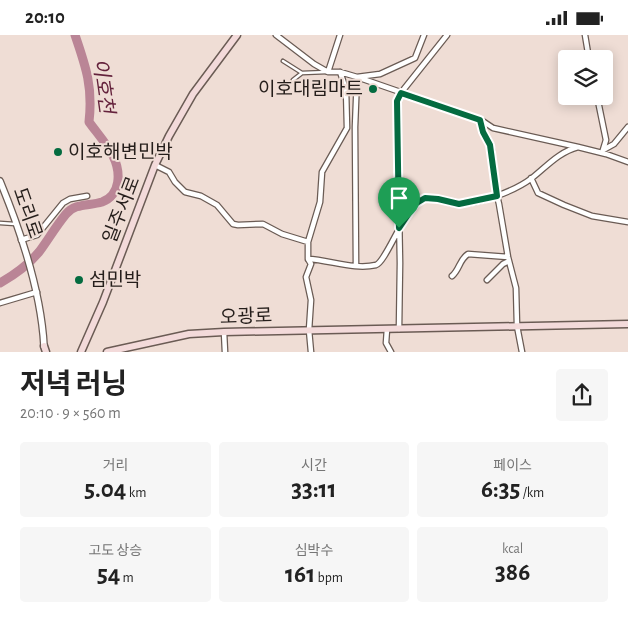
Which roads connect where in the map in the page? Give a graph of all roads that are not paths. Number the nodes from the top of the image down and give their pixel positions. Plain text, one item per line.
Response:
1 (237, 35) edge
2 (276, 35) edge
3 (340, 35) edge
4 (424, 35) edge
5 (446, 35) edge
6 (585, 35) edge
7 (588, 50) edge
8 (282, 61) dead end
9 (328, 72) junction
10 (340, 72) junction
11 (302, 73) junction
12 (357, 77) junction
13 (293, 80) dead end
14 (401, 93) junction
15 (599, 105) edge
16 (480, 120) junction
17 (628, 127) edge
18 (578, 147) junction
19 (604, 151) junction
20 (628, 162) edge
21 (155, 165) junction
22 (531, 178) junction
23 (0, 181) edge
24 (0, 186) edge
25 (4, 192) junction
26 (87, 196) dead end
27 (497, 196) junction
28 (628, 222) edge
29 (0, 223) edge
30 (16, 224) junction
31 (399, 228) junction
32 (21, 240) junction
33 (308, 242) junction
34 (308, 259) junction
35 (508, 259) junction
36 (356, 266) junction
37 (452, 275) dead end
38 (487, 280) dead end
39 (37, 293) junction
40 (0, 303) edge
41 (628, 324) edge
42 (517, 327) junction
43 (387, 329) junction
44 (399, 329) junction
45 (309, 330) junction
46 (224, 332) junction
47 (45, 350) edge
48 (81, 352) edge
49 (107, 352) edge
50 (224, 352) edge
51 (310, 352) edge
52 (391, 352) edge
53 (522, 352) edge

1 - 21 main road, 일주서로
2 - 9 street
3 - 9 street
4 - 12 street
5 - 14 street
6 - 7 street
8 - 11 lane
9 - 10 street
9 - 11 lane
10 - 12 street
10 - 33 street
11 - 13 lane
12 - 14 street
12 - 36 street
14 - 16 street
14 - 31 street
15 - 19 street
16 - 18 street
16 - 27 street
17 - 19 street
18 - 19 street
18 - 22 street
19 - 20 street
21 - 33 street
21 - 48 main road, 일주서로
22 - 27 street
22 - 28 street
23 - 25 street, 도리로
24 - 25 street
25 - 30 street, 도리로
26 - 32 street
27 - 31 street
27 - 35 street
29 - 30 lane
30 - 32 street, 도리로
31 - 36 street
31 - 44 street
32 - 39 street, 도리로
33 - 34 street
34 - 36 street
34 - 45 street
35 - 37 street
35 - 38 street
35 - 42 street
39 - 40 street
39 - 47 street, 도리로
41 - 42 main road, 오광로
42 - 44 main road, 오광로
42 - 53 street
43 - 44 main road, 오광로
43 - 45 main road, 오광로
43 - 52 street
45 - 46 main road, 오광로
45 - 51 street
46 - 49 main road, 오광로
46 - 50 street

